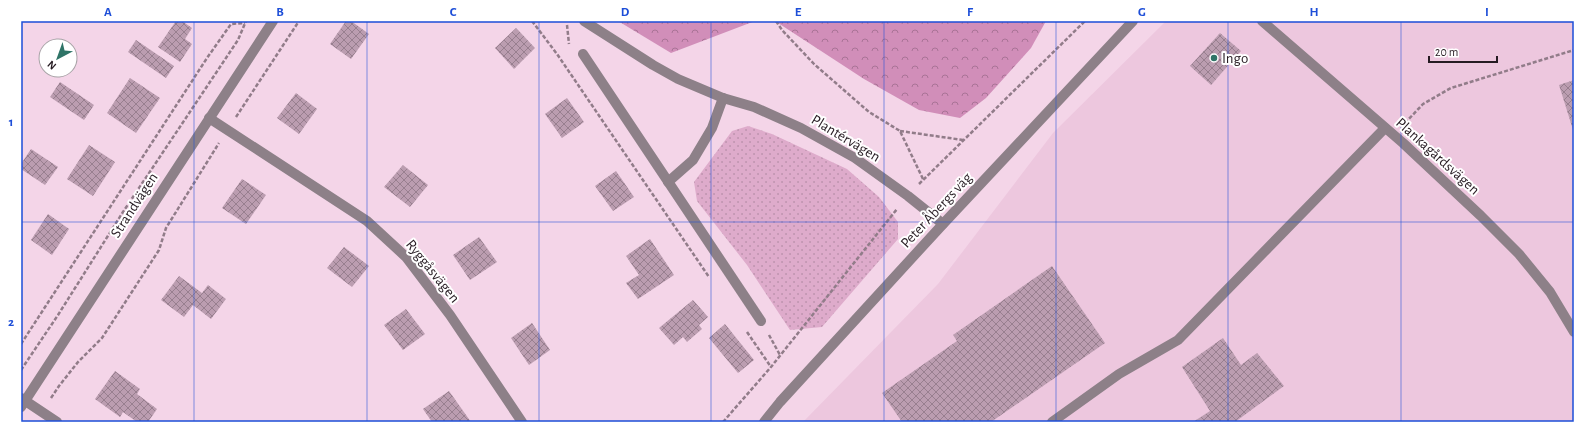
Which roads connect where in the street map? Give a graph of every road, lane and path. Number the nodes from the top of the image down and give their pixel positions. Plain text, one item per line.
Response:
1 (273, 21) edge
2 (299, 21) edge
3 (532, 21) edge
4 (584, 21) edge
5 (776, 21) edge
6 (1085, 21) edge
7 (1133, 21) edge
8 (1262, 21) edge
9 (246, 22) edge
10 (1574, 50) edge
11 (583, 54) dead end
12 (723, 98) junction
13 (209, 118) junction
14 (1385, 128) junction
15 (227, 131) junction
16 (900, 131) junction
17 (1393, 135) junction
18 (963, 140) junction
19 (923, 179) junction
20 (668, 182) junction
21 (908, 196) junction
22 (943, 224) junction
23 (710, 277) dead end
24 (761, 320) joint
25 (745, 329) dead end
26 (1574, 332) edge
27 (21, 344) edge
28 (780, 355) junction
29 (771, 367) junction
30 (21, 370) edge
31 (22, 402) edge
32 (42, 412) junction
33 (56, 422) edge
34 (522, 422) edge
35 (723, 422) edge
36 (764, 422) edge
37 (1052, 422) edge

1 - 13 street, Strandvägen
2 - 15 path
3 - 23 path
4 - 12 street, Plantérvägen
5 - 16 path
6 - 18 path
7 - 22 street, Peter Åbergs väg
8 - 14 street, Plankagårdsvägen
9 - 27 path
9 - 30 path
10 - 17 path
11 - 20 street
12 - 20 street
12 - 21 street, Plantérvägen
13 - 15 street, Ryggåsvägen
13 - 31 street, Strandvägen
14 - 17 street, Plankagårdsvägen
14 - 37 street
15 - 32 path
15 - 34 street, Ryggåsvägen
16 - 18 path
16 - 19 path
17 - 26 street, Plankagårdsvägen
18 - 19 path
19 - 21 path
20 - 24 street
21 - 22 street, Plantérvägen
21 - 28 path
22 - 36 street, Peter Åbergs väg
24 - 28 path
25 - 29 path
28 - 29 path
29 - 35 path
31 - 32 street
32 - 33 street

